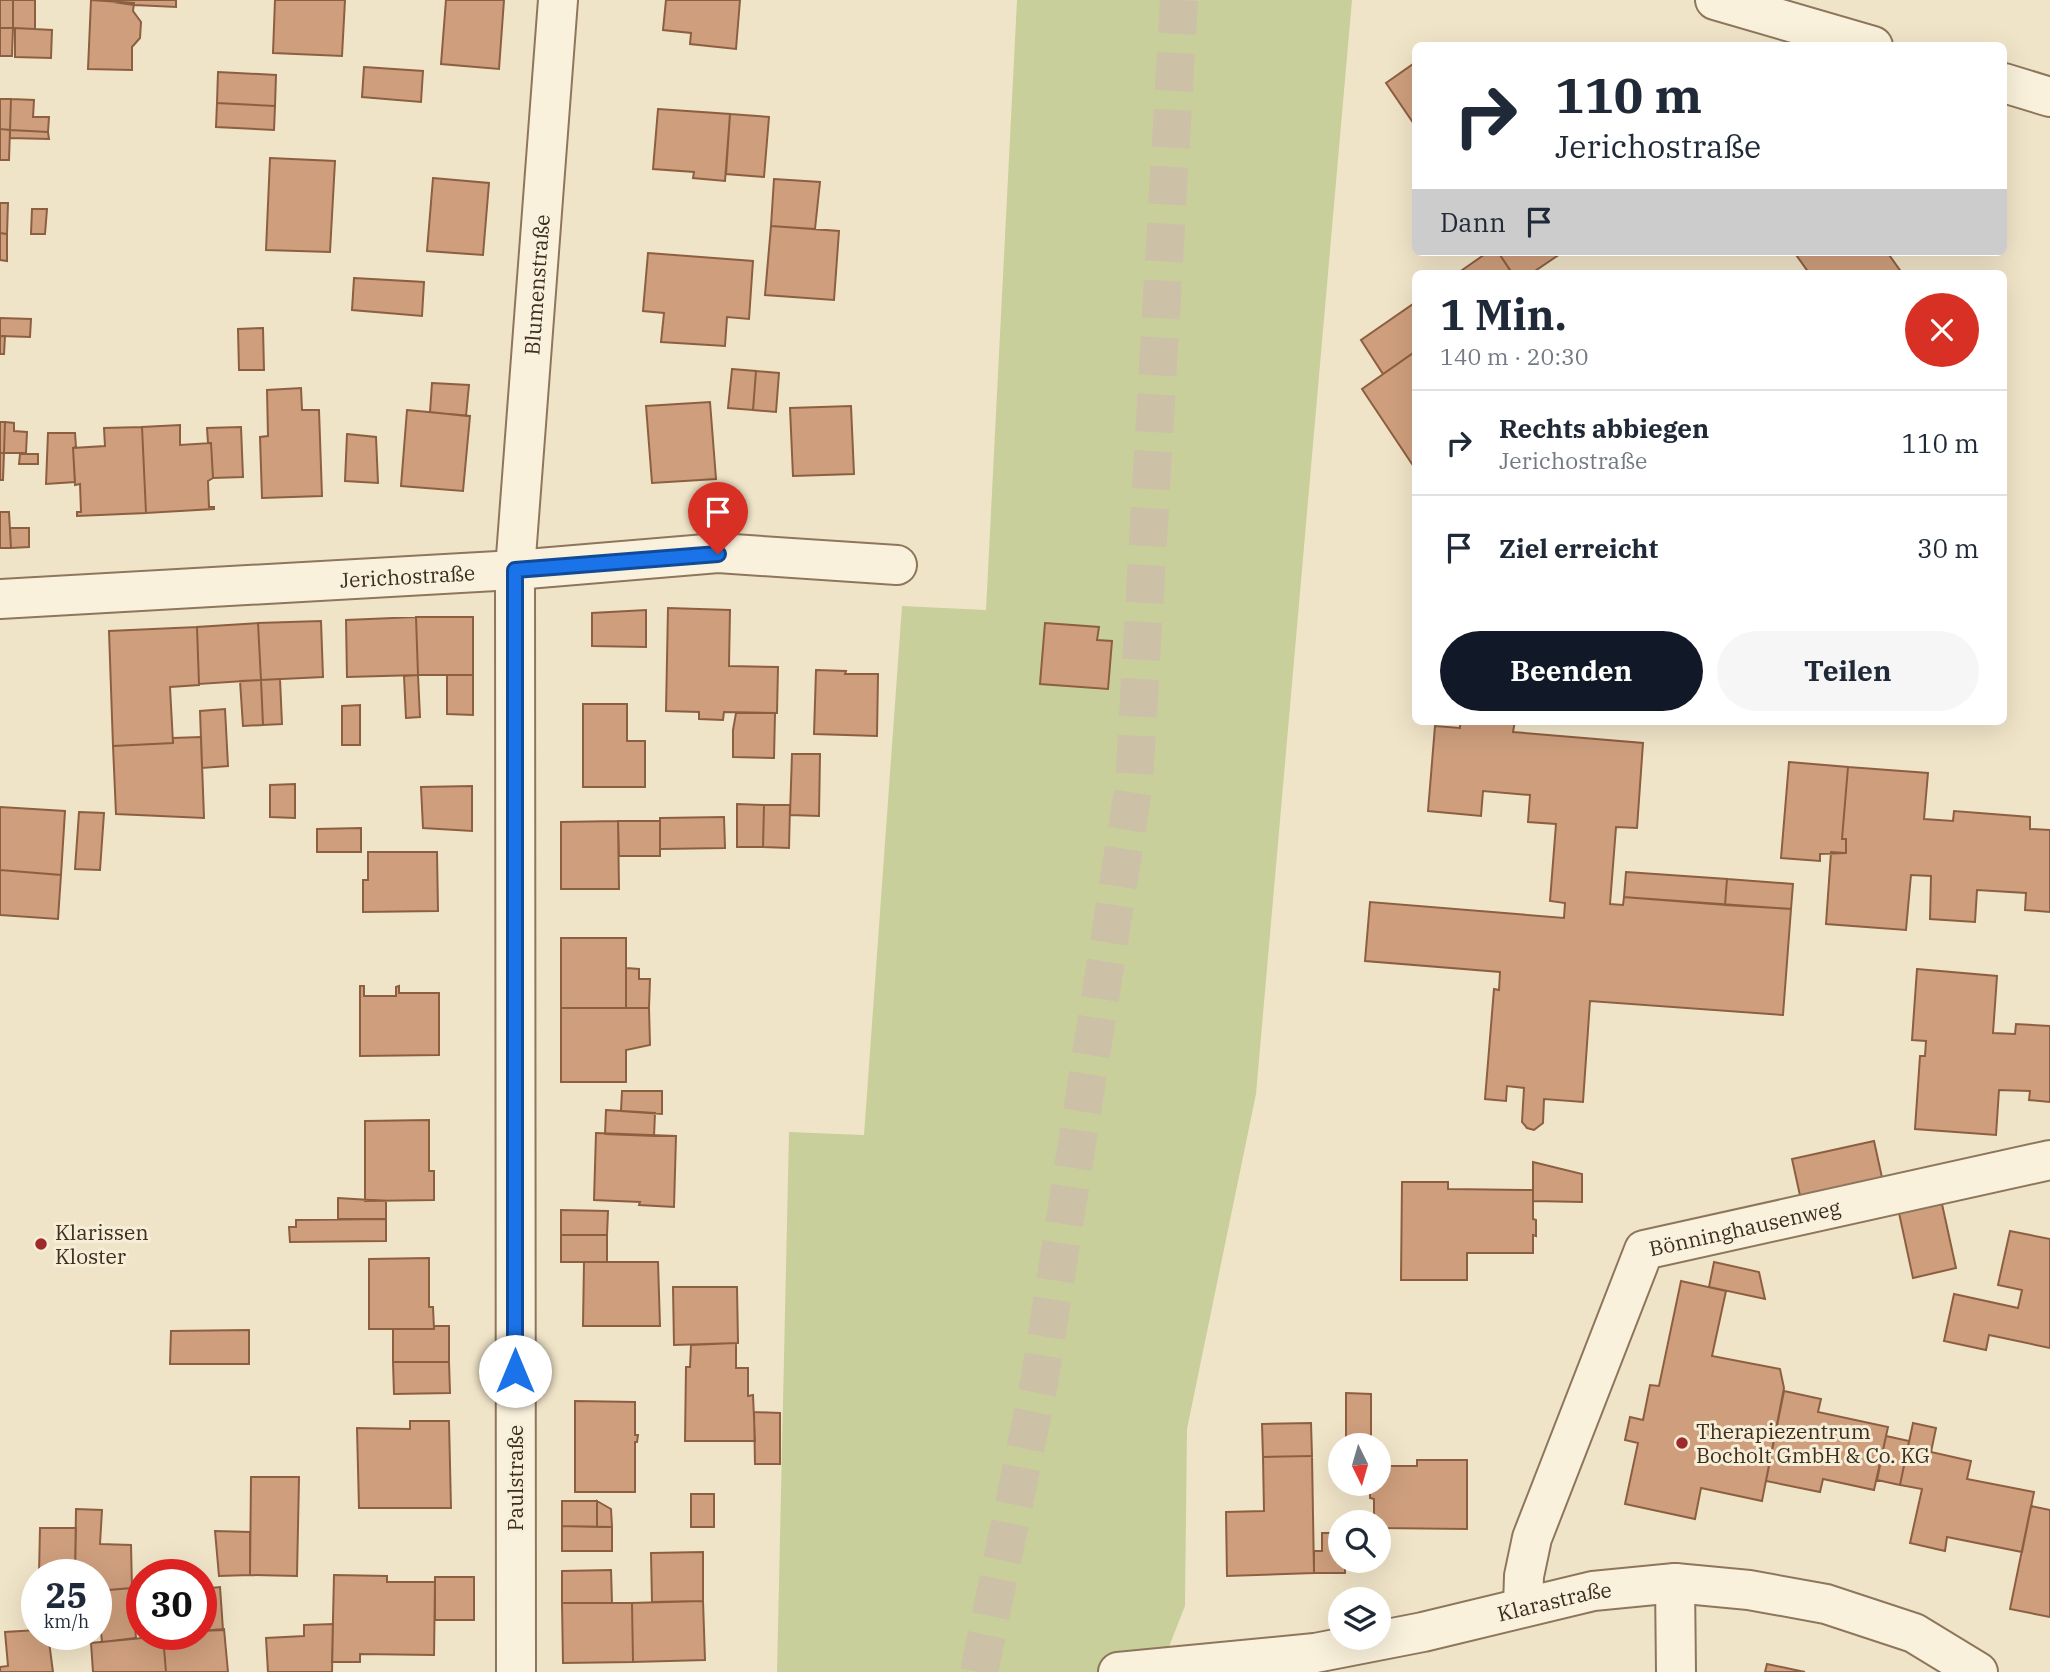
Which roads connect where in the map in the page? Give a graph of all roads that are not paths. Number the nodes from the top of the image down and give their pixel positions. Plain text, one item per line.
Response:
1 (558, 0) edge
2 (1715, 0) edge
3 (1859, 42) edge
4 (2007, 84) edge
5 (2050, 97) edge
6 (897, 565) dead end
7 (515, 570) junction
8 (0, 599) edge
9 (2050, 1160) edge
10 (1675, 1583) junction
11 (1523, 1606) junction
12 (516, 1672) edge
13 (1118, 1672) edge
14 (1676, 1672) edge
15 (1978, 1672) edge

1 - 7 street, Blumenstraße
2 - 3 street
4 - 5 street
6 - 7 street, Jerichostraße
7 - 8 street, Jerichostraße
7 - 12 street, Paulstraße
9 - 11 street, Bönninghausenweg
10 - 11 street, Klarastraße
10 - 14 street
10 - 15 street, Klarastraße
11 - 13 street, Klarastraße

